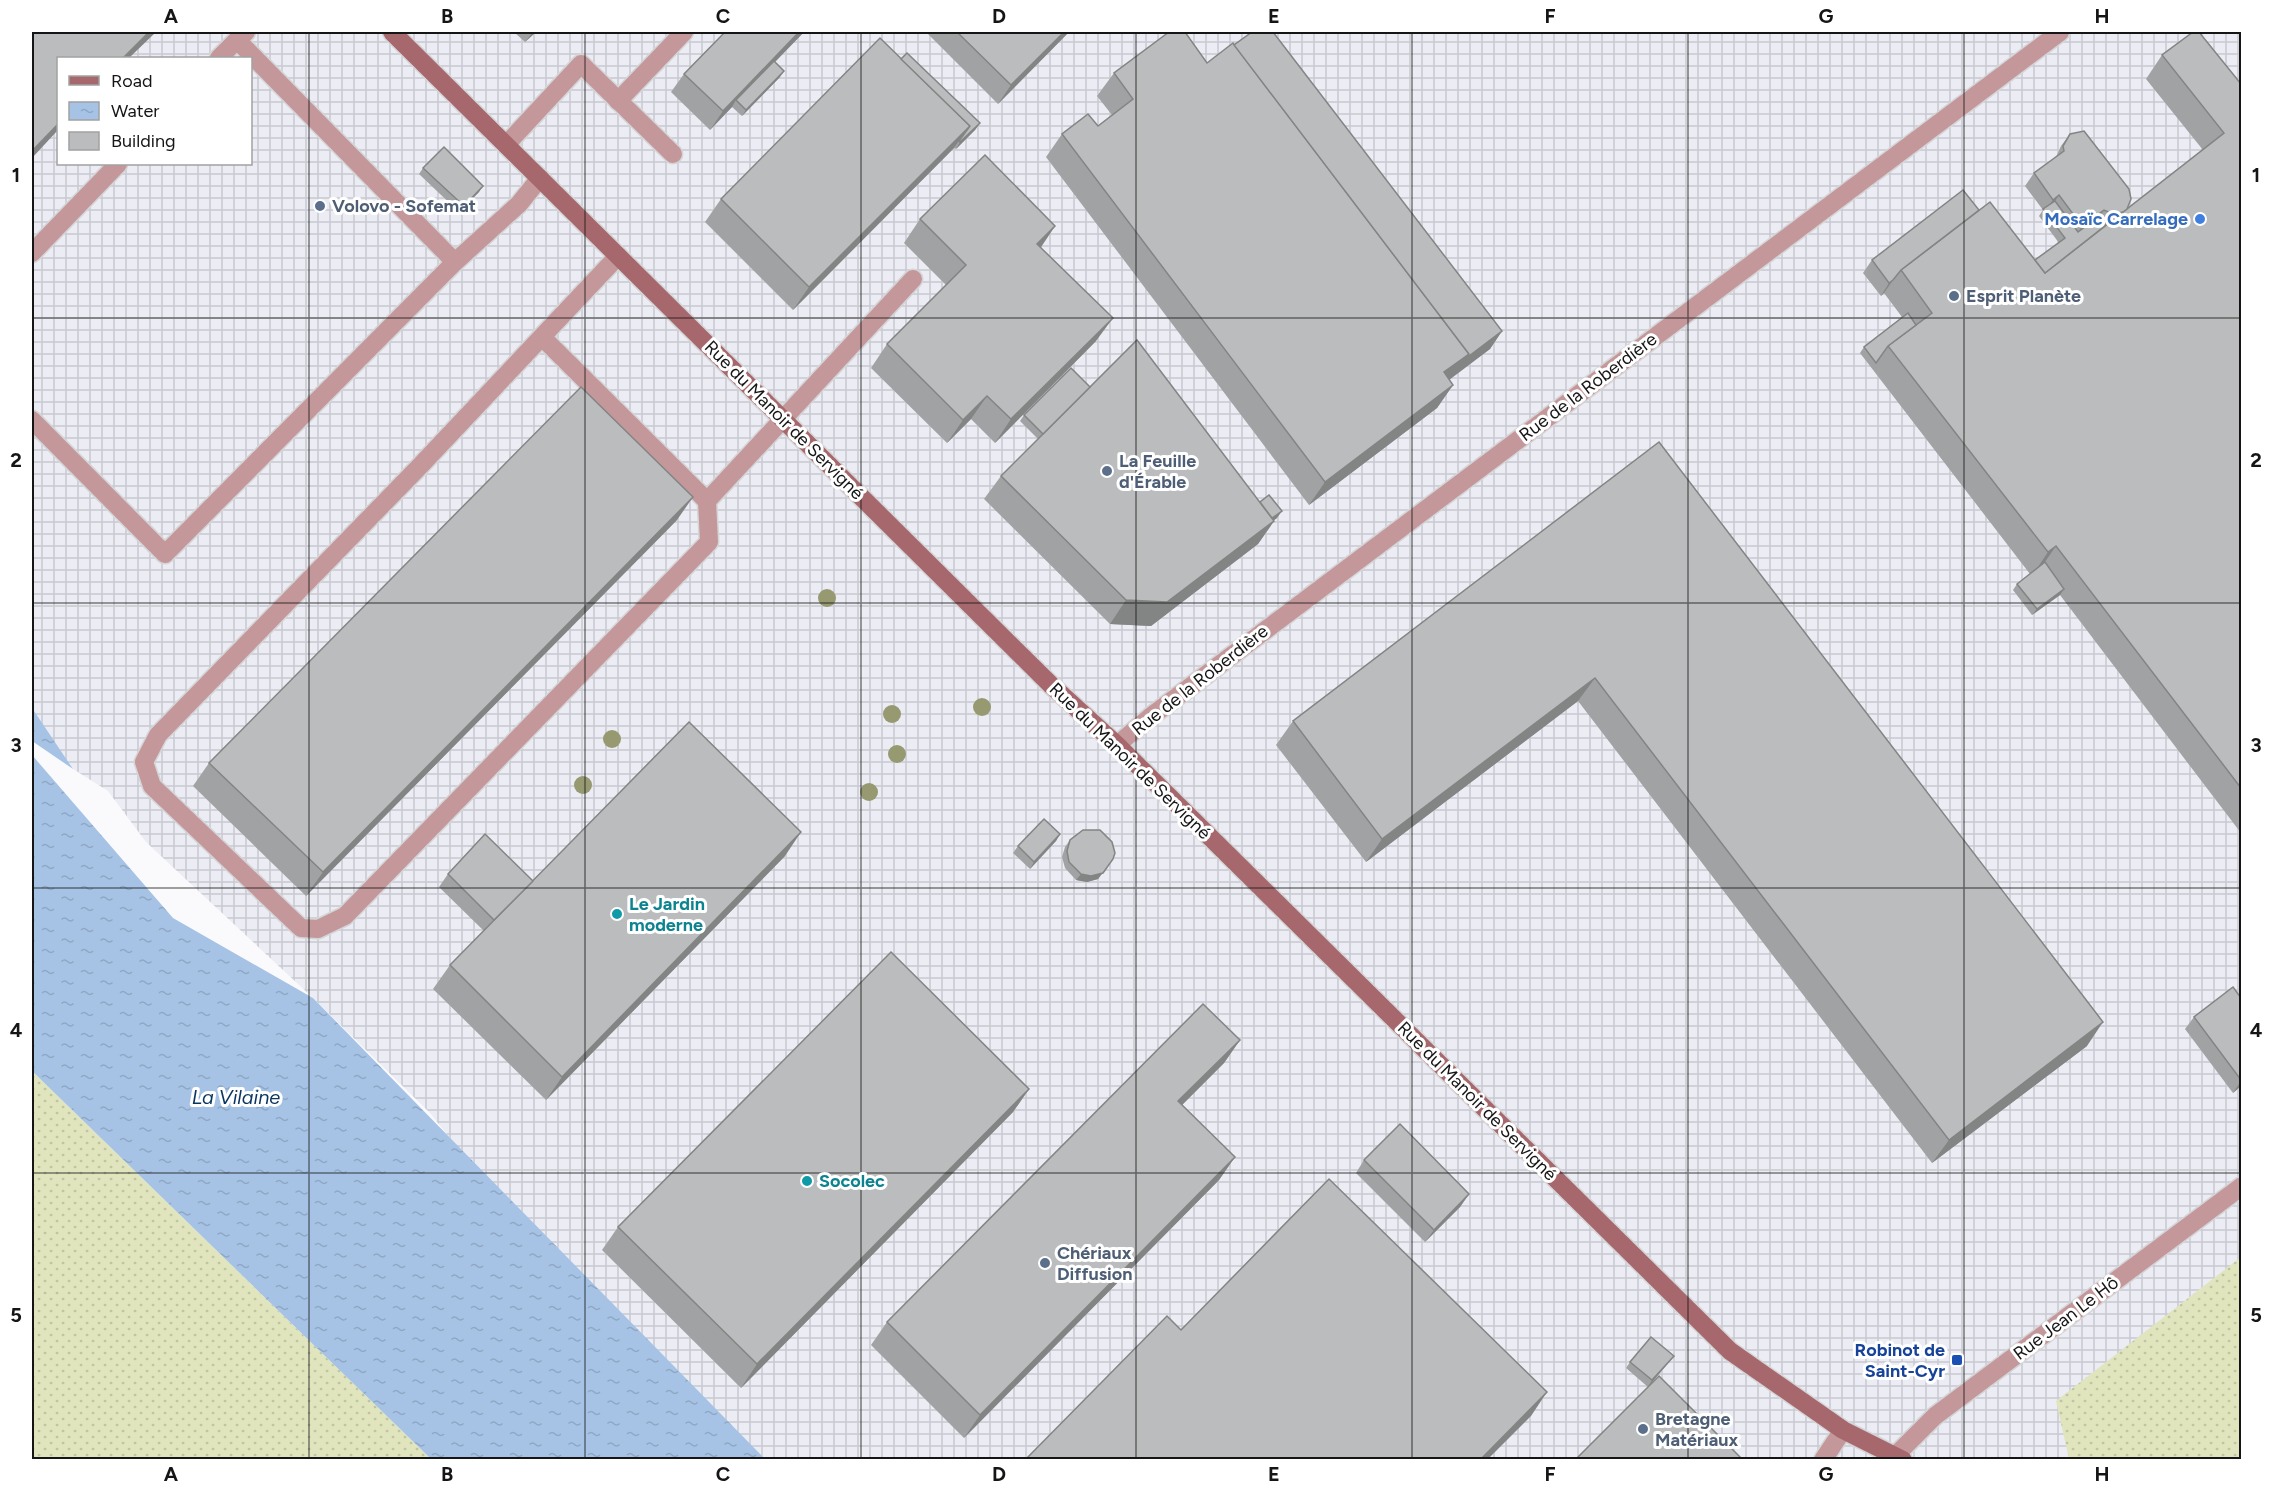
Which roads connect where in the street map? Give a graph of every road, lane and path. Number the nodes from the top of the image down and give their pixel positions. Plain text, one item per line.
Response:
1 (392, 32) edge
2 (684, 32) edge
3 (2060, 32) edge
4 (242, 36) edge
5 (220, 57) edge
6 (618, 101) junction
7 (506, 144) junction
8 (673, 154) dead end
9 (117, 165) edge
10 (540, 178) junction
11 (32, 254) edge
12 (618, 256) junction
13 (455, 262) junction
14 (913, 279) dead end
15 (542, 337) junction
16 (782, 418) junction
17 (32, 420) edge
18 (707, 501) junction
19 (1117, 745) junction
20 (2241, 1186) edge
21 (1843, 1430) junction
22 (1899, 1458) edge
23 (1822, 1460) edge

1 - 7 street, Rue du Manoir de Servigné
2 - 6 street
3 - 19 street, Rue de la Roberdière
4 - 5 street
4 - 13 street
6 - 7 street
6 - 8 street
7 - 10 street, Rue du Manoir de Servigné
9 - 11 street
10 - 12 street, Rue du Manoir de Servigné
10 - 13 street
12 - 15 street
12 - 16 street, Rue du Manoir de Servigné
13 - 17 street
14 - 16 street
15 - 18 street
15 - 18 street
16 - 18 street
16 - 19 street, Rue du Manoir de Servigné
19 - 21 street, Rue du Manoir de Servigné
20 - 22 street, Rue Jean Le Hô
21 - 22 street, Rue du Manoir de Servigné
21 - 23 street

